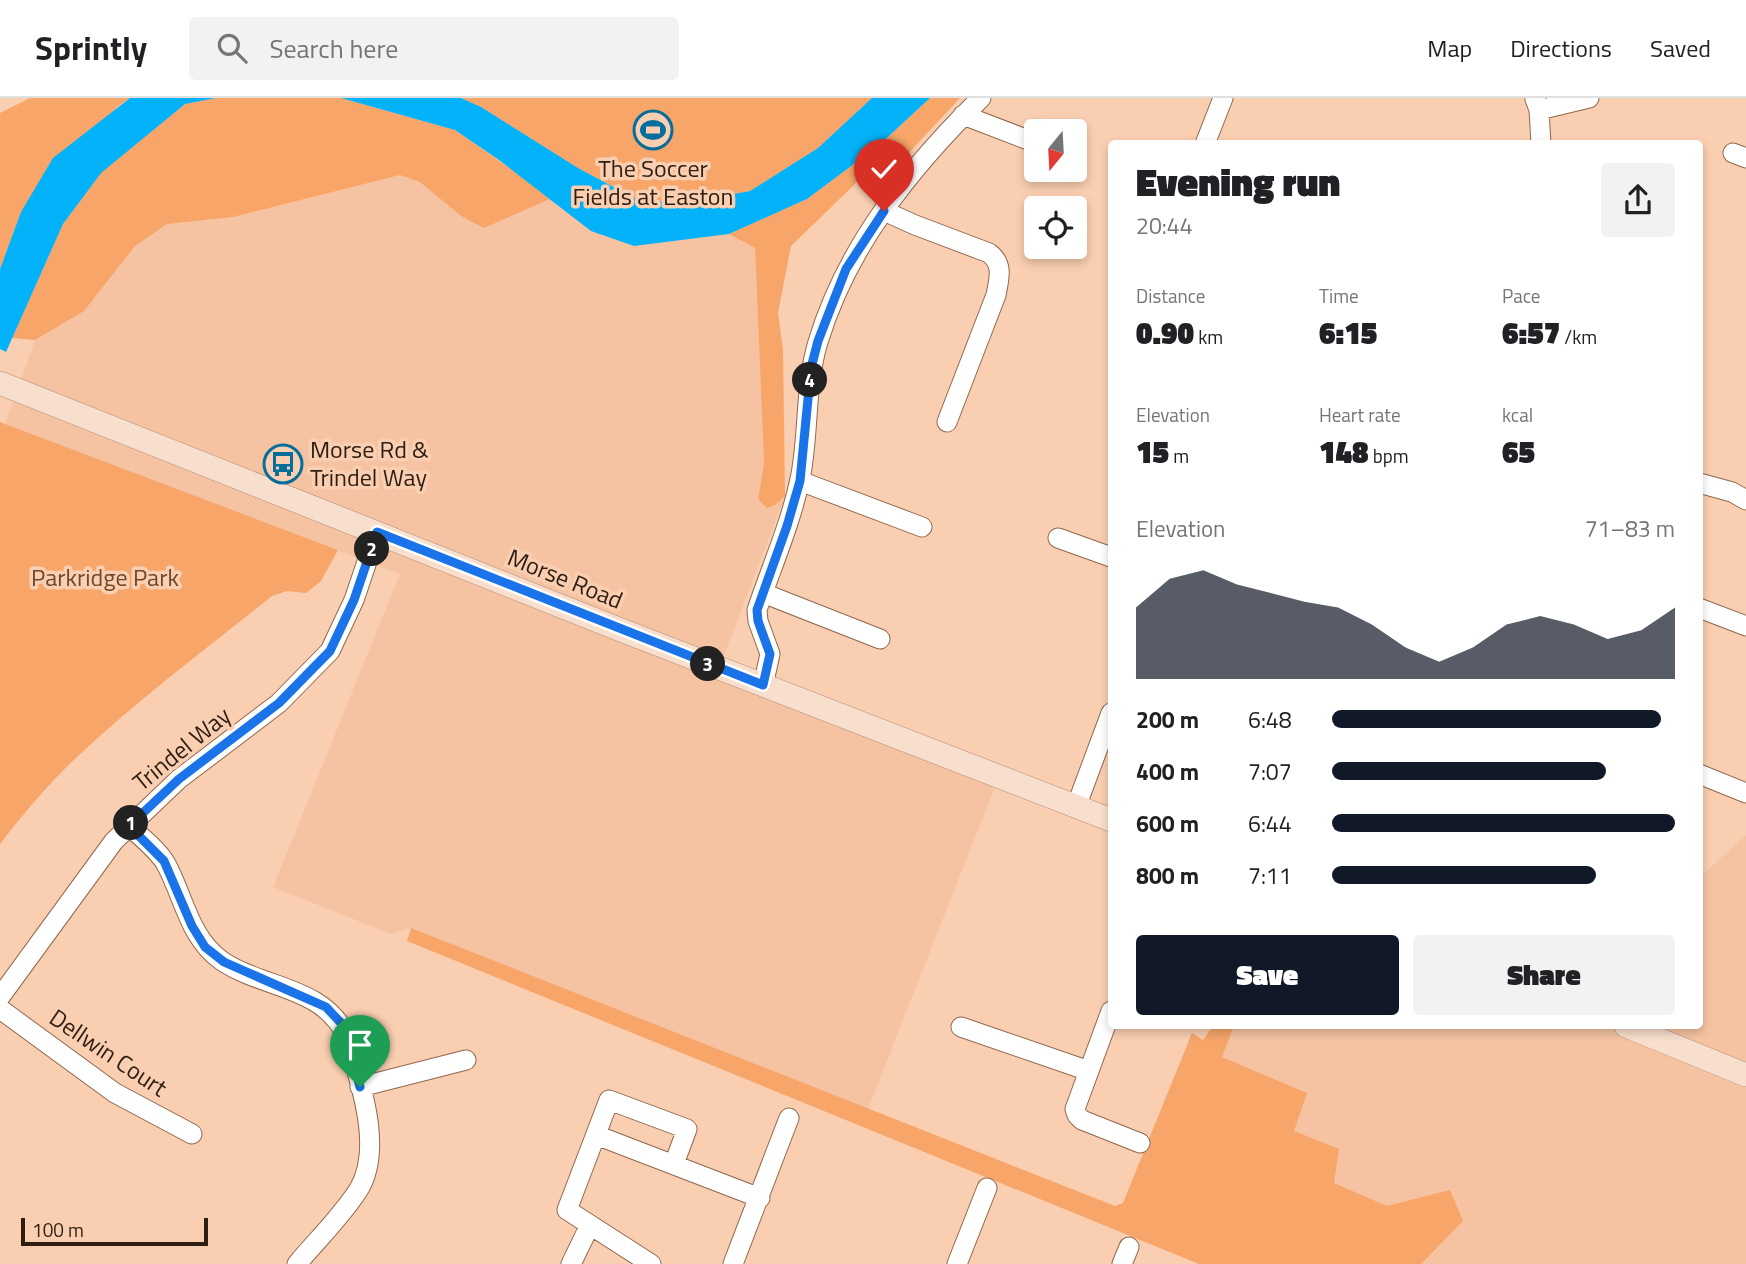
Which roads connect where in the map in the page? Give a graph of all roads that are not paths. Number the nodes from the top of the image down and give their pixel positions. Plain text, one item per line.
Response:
1 (981, 98) edge
2 (1223, 98) edge
3 (1589, 98) edge
4 (1537, 104) edge
5 (963, 115) junction
6 (1024, 138) edge
7 (1207, 140) edge
8 (1541, 140) edge
9 (884, 211) junction
10 (0, 383) edge
11 (947, 422) dead end
12 (800, 481) junction
13 (1703, 484) edge
14 (1746, 498) edge
15 (922, 527) dead end
16 (377, 532) junction
17 (1058, 538) dead end
18 (1108, 556) edge
19 (763, 593) junction
20 (1703, 610) edge
21 (1746, 626) edge
22 (880, 639) dead end
23 (763, 685) junction
24 (1108, 721) edge
25 (1703, 776) edge
26 (1746, 793) edge
27 (1076, 807) junction
28 (1108, 819) edge
29 (129, 826) junction
30 (0, 998) edge
31 (0, 1009) edge
32 (1108, 1019) edge
33 (961, 1027) dead end
34 (1633, 1029) edge
35 (466, 1060) dead end
36 (1089, 1071) junction
37 (1746, 1075) edge
38 (360, 1087) junction
39 (789, 1118) dead end
40 (192, 1134) dead end
41 (596, 1135) junction
42 (1140, 1143) dead end
43 (674, 1164) junction
44 (987, 1188) dead end
45 (760, 1198) junction
46 (590, 1225) junction
47 (297, 1264) edge
48 (571, 1264) edge
49 (651, 1264) edge
50 (733, 1264) edge
51 (957, 1264) edge

1 - 5 street
2 - 7 street
3 - 4 street
4 - 8 street
5 - 6 street
5 - 9 street
9 - 11 street
9 - 12 street
10 - 16 main road, Morse Road
12 - 15 street
12 - 19 street
13 - 14 street
16 - 23 main road, Morse Road
16 - 29 street, Trindel Way
17 - 18 street
19 - 22 street
19 - 23 street
20 - 21 street
23 - 27 main road, Morse Road
24 - 27 street
25 - 26 street
27 - 28 main road, Morse Road
29 - 30 street, Trindel Way
29 - 38 street
31 - 40 street, Dellwin Court
32 - 36 street
33 - 36 street
34 - 37 main road
35 - 38 street
36 - 42 street
38 - 47 street
39 - 45 street
41 - 43 street
41 - 43 street
41 - 46 street
43 - 45 street
44 - 51 street
45 - 50 street
46 - 48 street
46 - 49 street

